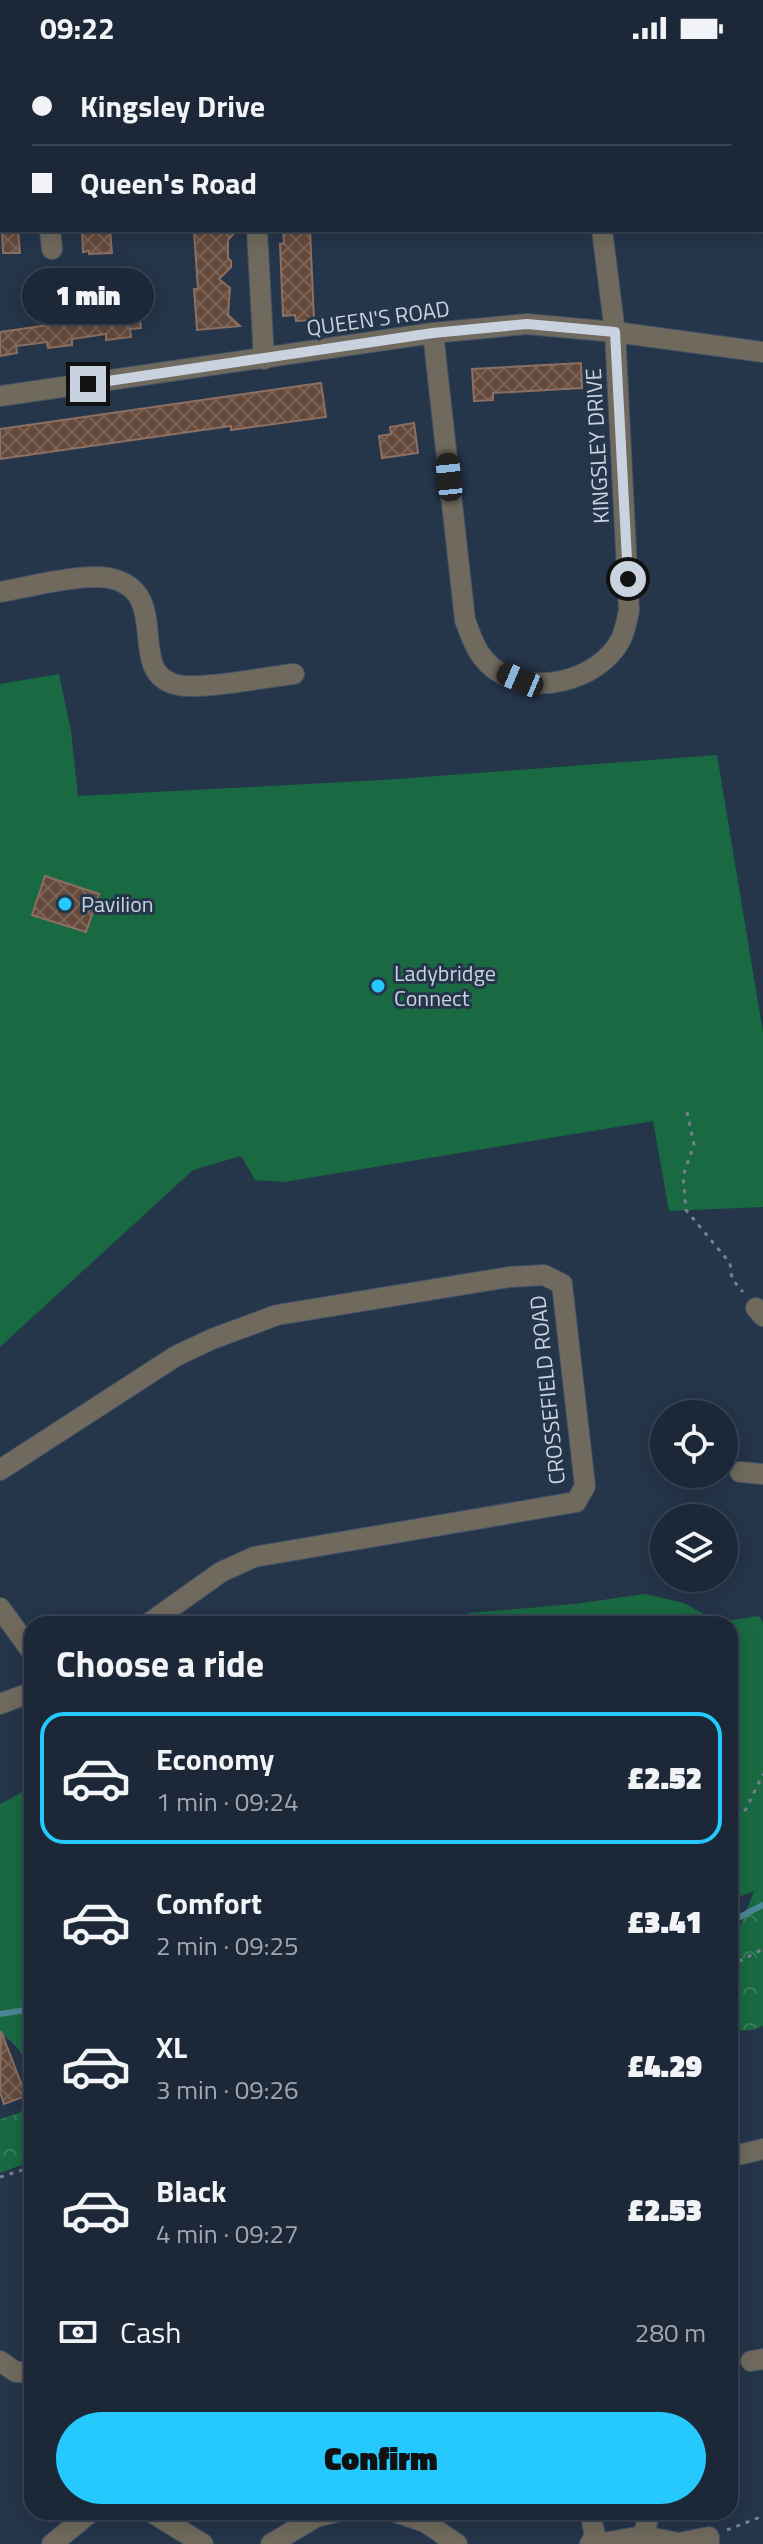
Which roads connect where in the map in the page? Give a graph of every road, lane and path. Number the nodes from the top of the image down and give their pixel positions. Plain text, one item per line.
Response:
1 (257, 232) edge
2 (602, 232) edge
3 (615, 332) junction
4 (433, 333) junction
5 (763, 352) edge
6 (264, 359) junction
7 (0, 396) edge
8 (0, 592) edge
9 (294, 674) dead end
10 (687, 1112) dead end
11 (759, 1312) edge
12 (0, 1470) edge
13 (740, 1472) dead end
14 (763, 1474) edge
15 (0, 1608) edge
16 (159, 1616) edge
17 (24, 1641) edge
18 (24, 1695) edge
19 (0, 1704) edge
20 (763, 1774) edge
21 (738, 1817) edge
22 (763, 1949) edge
23 (738, 1962) edge
24 (763, 2149) edge
25 (738, 2155) edge
26 (24, 2170) edge
27 (0, 2177) edge
28 (0, 2361) edge
29 (24, 2372) edge
30 (763, 2516) edge
31 (82, 2520) edge
32 (164, 2520) edge
33 (311, 2520) edge
34 (419, 2520) edge
35 (592, 2520) edge
36 (648, 2520) edge
37 (643, 2536) junction
38 (709, 2540) edge
39 (54, 2544) edge
40 (203, 2544) edge
41 (271, 2544) edge
42 (457, 2544) edge
43 (590, 2544) edge
44 (597, 2544) edge

1 - 6 street
2 - 3 street, KINGSLEY DRIVE
3 - 4 street, QUEEN'S ROAD
3 - 4 street, KINGSLEY DRIVE
3 - 5 street, QUEEN'S ROAD
4 - 6 street, QUEEN'S ROAD
6 - 7 street, QUEEN'S ROAD
8 - 9 street
10 - 11 path
12 - 16 street, CROSSEFIELD ROAD
13 - 14 street
15 - 17 street
18 - 19 street
20 - 21 path
22 - 23 path
24 - 25 street
26 - 27 path
28 - 29 street
30 - 38 path
31 - 39 street
32 - 40 street
33 - 41 street
34 - 42 street
35 - 43 street
36 - 37 street
37 - 38 street
37 - 44 street

